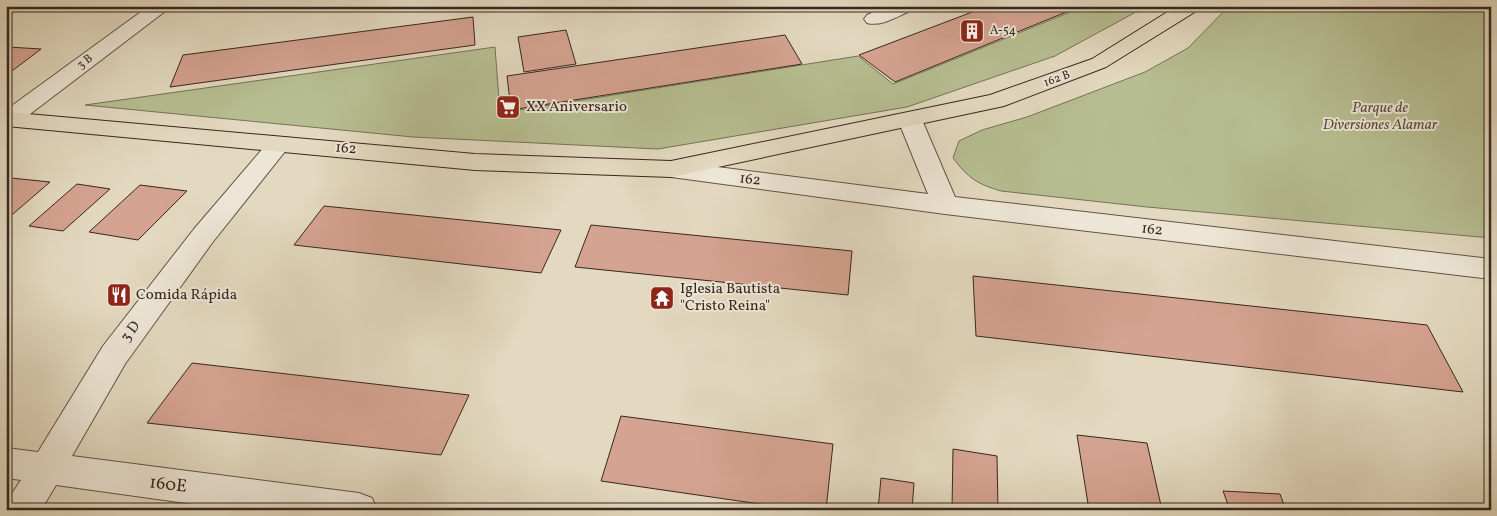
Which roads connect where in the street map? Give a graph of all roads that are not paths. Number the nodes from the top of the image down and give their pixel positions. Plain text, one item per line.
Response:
1 (162, 6) edge
2 (905, 6) edge
3 (1190, 6) edge
4 (874, 19) dead end
5 (8, 119) edge
6 (910, 120) junction
7 (279, 144) junction
8 (670, 170) junction
9 (945, 206) junction
10 (1491, 270) edge
11 (6, 463) edge
12 (45, 469) junction
13 (22, 510) edge
14 (359, 510) edge

1 - 5 street, 3 B
2 - 4 street
3 - 6 main road, 162 B
5 - 7 main road, 162
6 - 8 main road, 162 B
6 - 9 street
7 - 8 main road, 162
7 - 12 street, 3 D
8 - 9 street, 162
9 - 10 street, 162
11 - 12 street, 160E
12 - 13 street, 3 D
12 - 14 street, 160E

